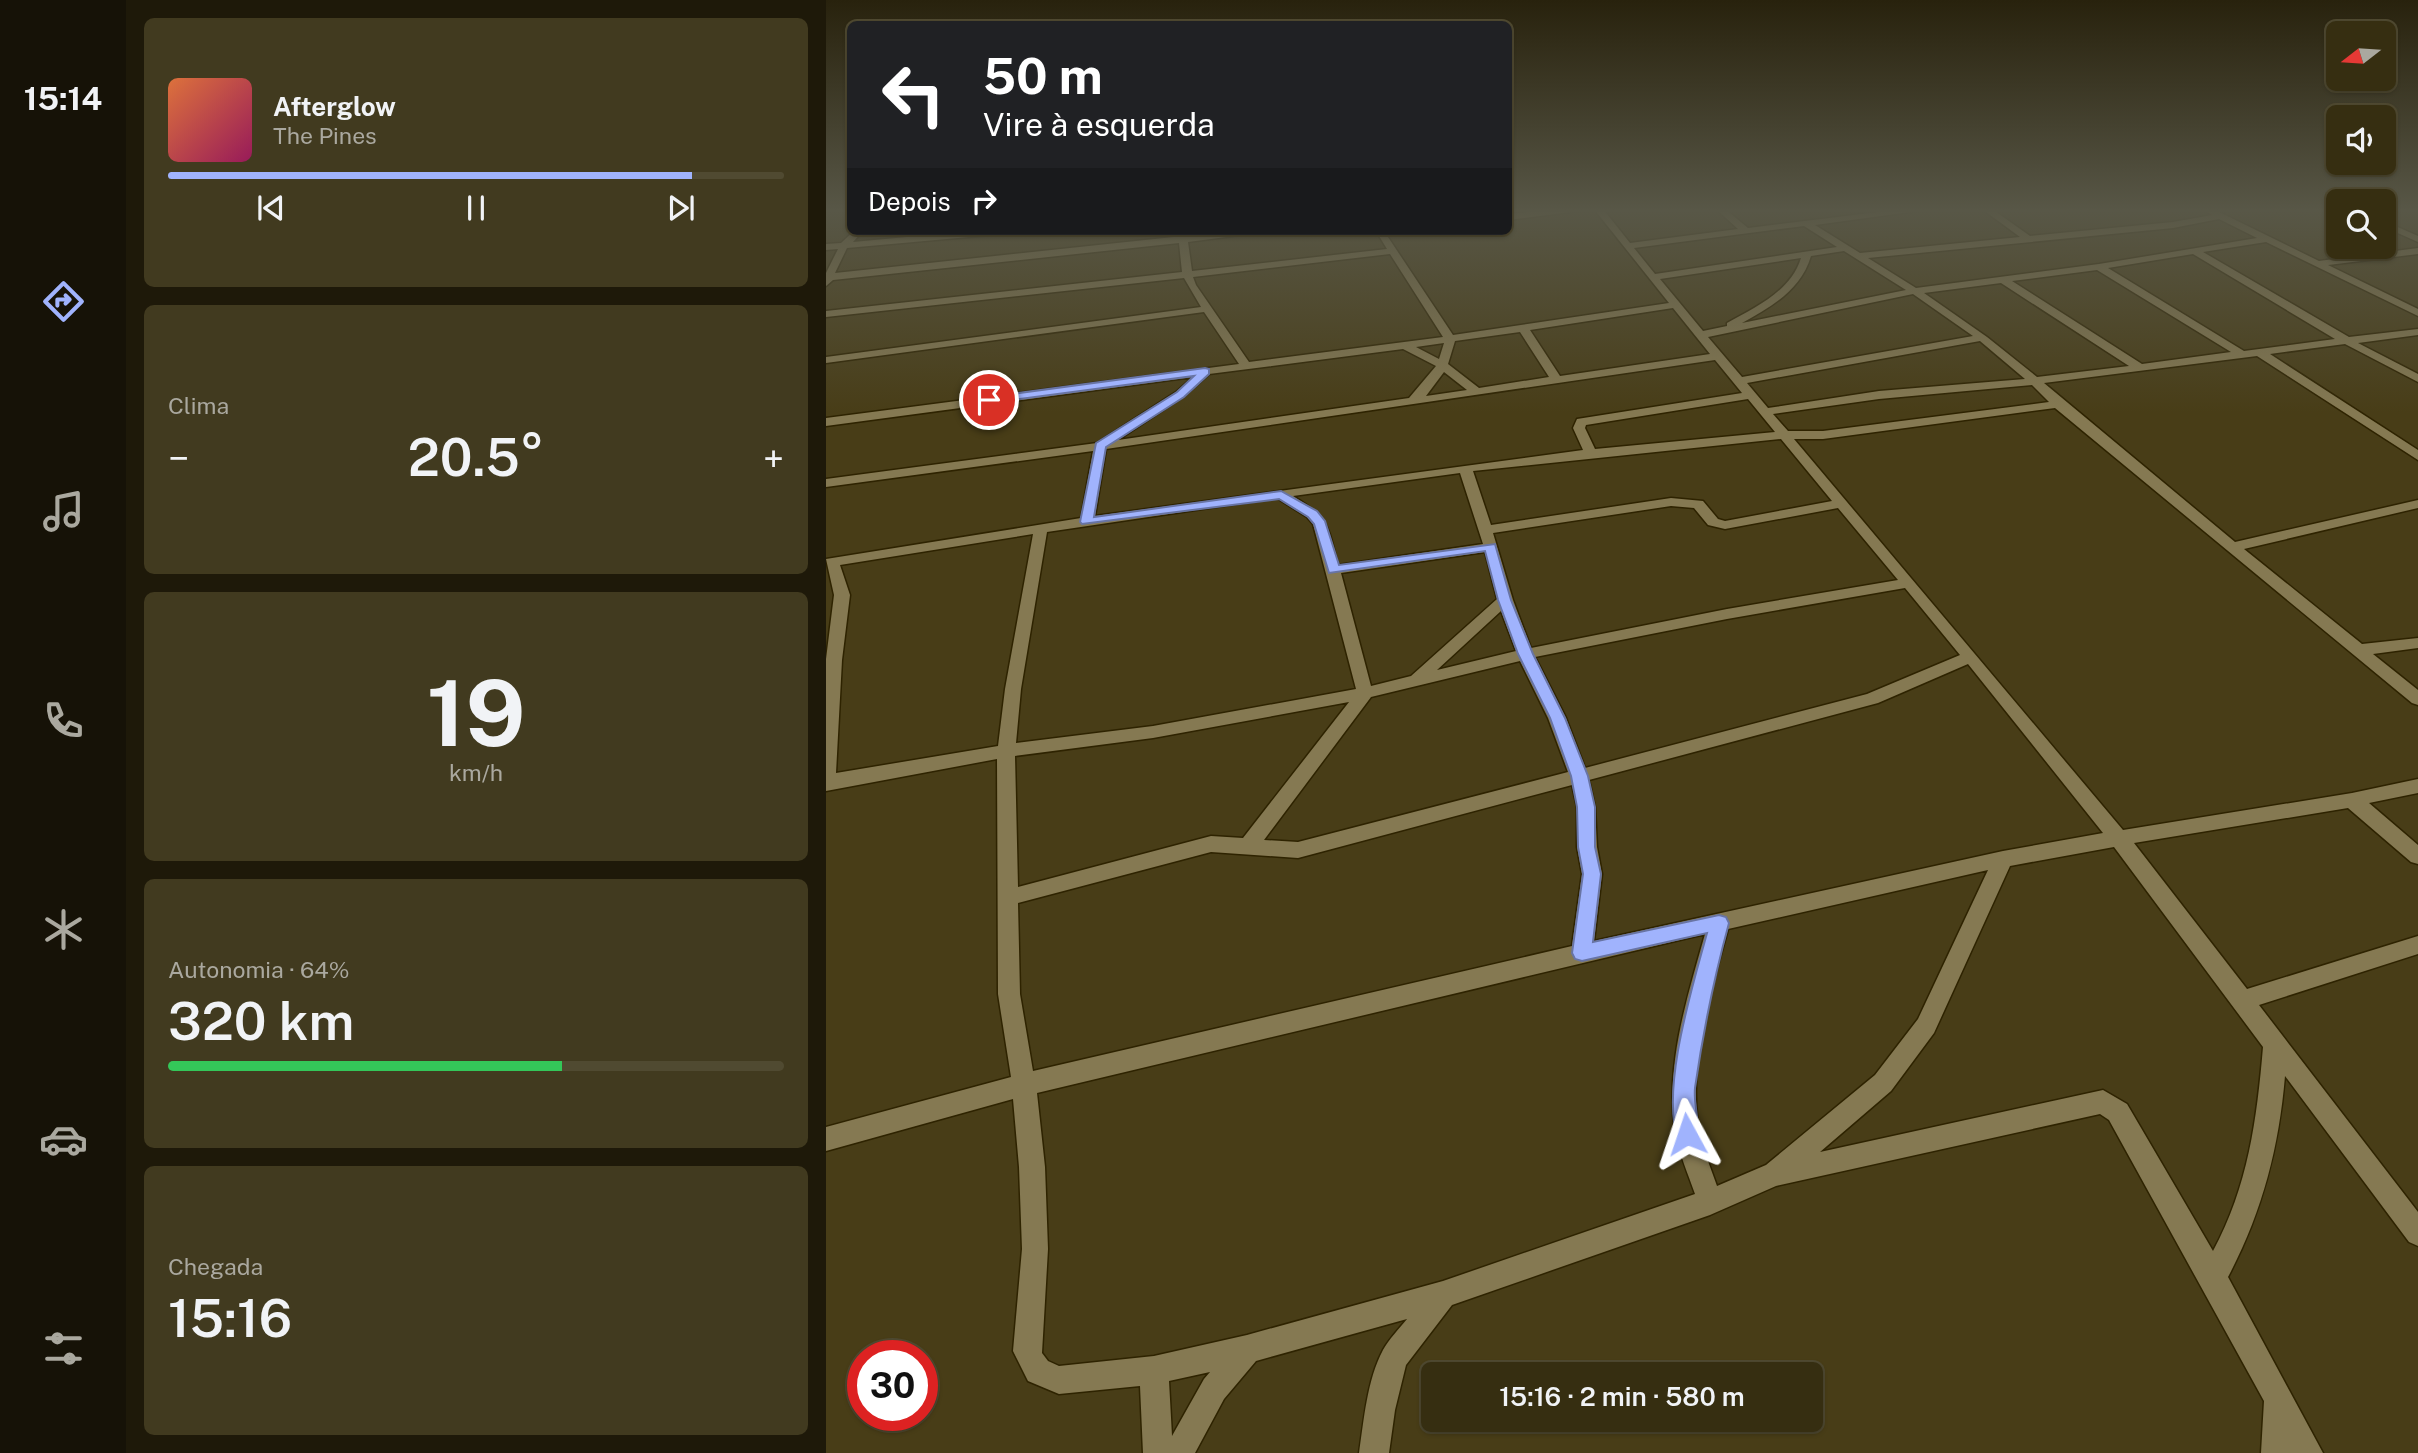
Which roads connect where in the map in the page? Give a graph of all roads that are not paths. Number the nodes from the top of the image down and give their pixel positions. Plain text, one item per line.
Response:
1 (856, 277) edge
2 (1156, 277) edge
3 (1189, 277) edge
4 (1408, 277) edge
5 (1661, 277) edge
6 (1798, 277) edge
7 (1892, 277) edge
8 (2027, 277) edge
9 (2115, 277) edge
10 (2237, 277) edge
11 (2348, 277) edge
12 (1653, 278) joint
13 (828, 280) edge
14 (2003, 280) junction
15 (1915, 291) junction
16 (1673, 305) junction
17 (1207, 309) junction
18 (2418, 313) edge
19 (826, 314) edge
20 (1523, 328) junction
21 (2418, 331) edge
22 (1719, 332) junction
23 (1700, 335) junction
24 (1980, 338) junction
25 (1450, 339) junction
26 (2346, 340) junction
27 (1404, 345) junction
28 (2259, 352) junction
29 (2242, 354) junction
30 (1718, 356) junction
31 (826, 360) edge
32 (1443, 365) junction
33 (1246, 366) junction
34 (2139, 367) junction
35 (1205, 372) junction
36 (1556, 379) junction
37 (2418, 379) edge
38 (2036, 381) junction
39 (1744, 388) junction
40 (1476, 391) junction
41 (1414, 400) junction
42 (2058, 404) junction
43 (1880, 411) junction
44 (1764, 412) junction
45 (826, 422) edge
46 (1783, 435) junction
47 (1100, 446) junction
48 (1591, 453) junction
49 (2418, 456) edge
50 (1465, 468) junction
51 (826, 484) edge
52 (1281, 495) junction
53 (1843, 503) junction
54 (2413, 507) edge
55 (1087, 522) junction
56 (1041, 528) junction
57 (1485, 530) junction
58 (1491, 547) junction
59 (2232, 547) junction
60 (829, 563) edge
61 (1334, 570) junction
62 (1908, 583) junction
63 (1504, 600) junction
64 (2418, 643) edge
65 (2358, 650) junction
66 (1525, 654) junction
67 (1969, 657) junction
68 (1415, 681) junction
69 (1365, 693) junction
70 (2418, 699) edge
71 (1006, 751) junction
72 (1579, 776) junction
73 (826, 783) edge
74 (2418, 786) edge
75 (2352, 800) junction
76 (2120, 840) junction
77 (1249, 845) junction
78 (2418, 856) edge
79 (2003, 859) junction
80 (1007, 898) junction
81 (1719, 923) junction
82 (2418, 946) edge
83 (1582, 953) junction
84 (2240, 1000) junction
85 (2275, 1046) junction
86 (1024, 1085) junction
87 (826, 1139) edge
88 (1774, 1174) junction
89 (1710, 1202) junction
90 (2418, 1233) edge
91 (2213, 1277) junction
92 (1443, 1295) junction
93 (1248, 1349) junction
94 (1154, 1370) junction
95 (2278, 1402) junction
96 (1158, 1453) edge
97 (1179, 1453) edge
98 (1374, 1453) edge
99 (2276, 1453) edge
100 (2308, 1453) edge

1 - 13 street
2 - 19 street
3 - 17 street
4 - 25 street
5 - 12 street
6 - 22 street
7 - 15 street
8 - 14 street
9 - 29 street
10 - 26 street
11 - 18 street
12 - 16 street
14 - 15 street
14 - 34 street
15 - 22 street
15 - 24 street
16 - 20 street
16 - 23 street
17 - 31 street
17 - 33 street
20 - 25 street
20 - 36 street
21 - 26 street
22 - 23 street
23 - 30 street
24 - 38 street
24 - 39 street
25 - 27 street
25 - 32 street
26 - 28 street
26 - 37 street
27 - 32 street
27 - 33 street
28 - 29 street
28 - 49 street
29 - 34 street
30 - 36 street
30 - 39 street
32 - 40 street
32 - 41 street
33 - 35 street
34 - 38 street
35 - 45 street
35 - 47 street
36 - 40 street
38 - 42 street
38 - 43 street
39 - 44 street
39 - 48 street
40 - 41 street
41 - 47 street
42 - 43 street
42 - 59 street
43 - 44 street
43 - 46 street
44 - 46 street
46 - 48 street
46 - 53 street
47 - 51 street
47 - 55 street
48 - 50 street
50 - 52 street
50 - 57 street
52 - 55 street
52 - 61 street
53 - 57 street
53 - 62 street
54 - 59 street
55 - 56 street
56 - 60 street
56 - 71 street
57 - 58 street
58 - 61 street
58 - 63 street
59 - 65 street
60 - 73 street
61 - 69 street
62 - 66 street
62 - 67 street
63 - 66 street
63 - 68 street
64 - 65 street
65 - 70 street
66 - 68 street
66 - 72 street
67 - 72 street
67 - 76 street
68 - 69 street
69 - 71 street
69 - 77 street
71 - 73 street
71 - 80 street
72 - 77 street
72 - 83 street
74 - 75 street
75 - 76 street
75 - 78 street
76 - 79 street
76 - 84 street
77 - 80 street
79 - 81 street
79 - 88 street
80 - 86 street
81 - 83 street
81 - 89 street
82 - 84 street
83 - 86 street
84 - 85 street
85 - 90 street
85 - 91 street
86 - 87 street
86 - 94 street
88 - 89 street
88 - 91 street
89 - 92 street
91 - 95 street
92 - 93 street
92 - 98 street
93 - 94 street
93 - 97 street
94 - 96 street
95 - 99 street
95 - 100 street

